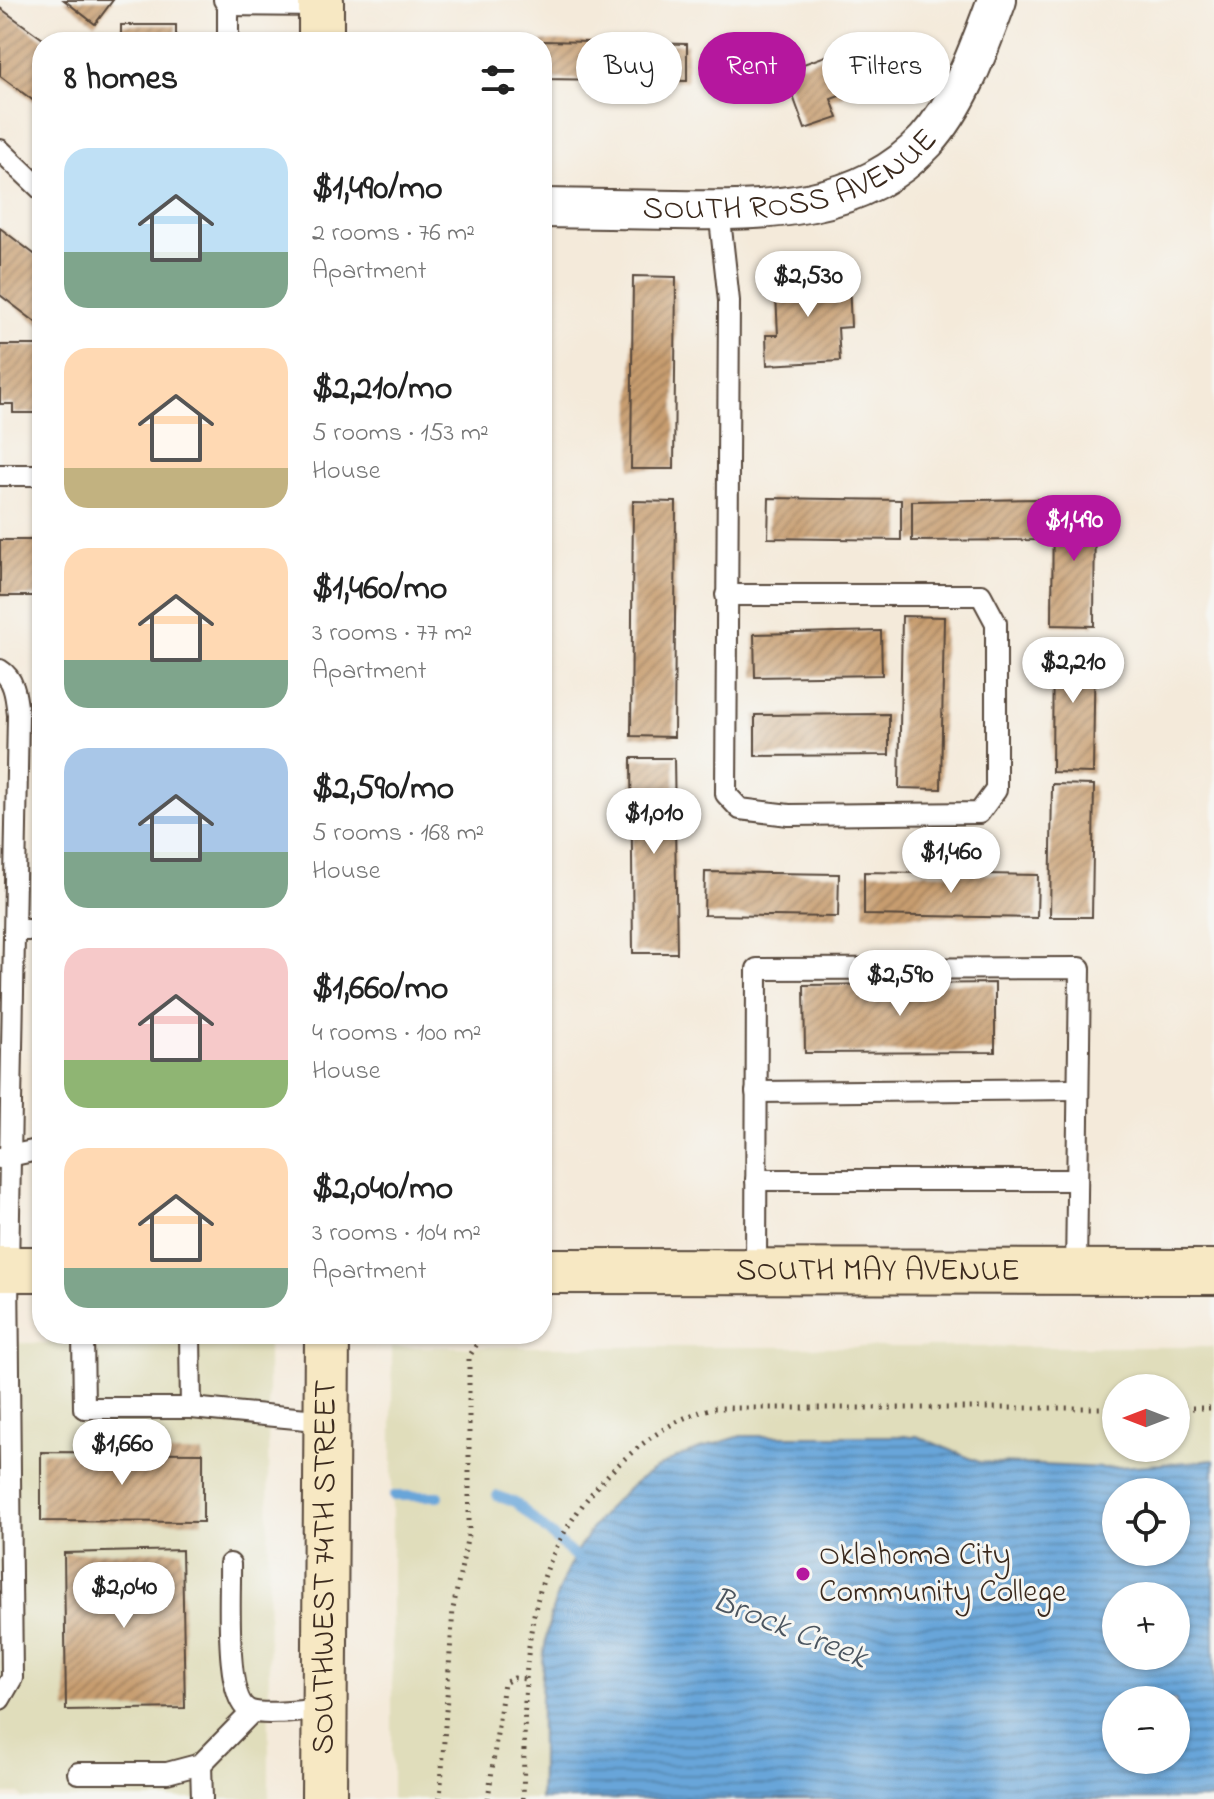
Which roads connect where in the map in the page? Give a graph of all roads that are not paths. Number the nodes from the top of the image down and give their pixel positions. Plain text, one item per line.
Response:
1 (997, 0) edge
2 (226, 2) edge
3 (321, 16) edge
4 (228, 32) edge
5 (0, 150) edge
6 (32, 180) edge
7 (552, 208) edge
8 (719, 210) junction
9 (0, 475) edge
10 (32, 475) edge
11 (726, 595) junction
12 (0, 670) edge
13 (16, 930) junction
14 (32, 930) edge
15 (1078, 1089) junction
16 (756, 1092) junction
17 (6, 1134) edge
18 (32, 1152) edge
19 (6, 1158) edge
20 (756, 1180) junction
21 (1077, 1180) junction
22 (17, 1269) edge
23 (552, 1271) edge
24 (756, 1272) junction
25 (1076, 1272) junction
26 (1214, 1272) edge
27 (83, 1344) edge
28 (190, 1344) edge
29 (327, 1344) edge
30 (191, 1408) junction
31 (327, 1421) junction
32 (230, 1564) dead end
33 (0, 1699) edge
34 (325, 1709) junction
35 (252, 1712) junction
36 (201, 1764) junction
37 (78, 1773) dead end
38 (202, 1799) edge
39 (324, 1799) edge

1 - 8 street, SOUTH ROSS AVENUE
2 - 3 lane
2 - 4 lane
5 - 6 lane
7 - 8 street, SOUTH ROSS AVENUE
8 - 11 lane
9 - 10 lane
11 - 11 lane
12 - 13 lane
13 - 14 lane
13 - 17 lane
15 - 16 lane
15 - 16 lane
15 - 21 lane
16 - 20 lane
17 - 19 lane
18 - 19 lane
19 - 22 lane
20 - 21 lane
20 - 24 lane
21 - 25 lane
22 - 33 lane
23 - 24 main road, SOUTH MAY AVENUE
24 - 25 main road, SOUTH MAY AVENUE
25 - 26 main road, SOUTH MAY AVENUE
27 - 30 lane
28 - 30 lane
29 - 31 main road, SOUTHWEST 74TH STREET
30 - 31 lane
31 - 34 main road, SOUTHWEST 74TH STREET
32 - 35 lane
34 - 35 lane
34 - 39 main road, SOUTHWEST 74TH STREET
35 - 36 lane
36 - 37 lane
36 - 38 lane

